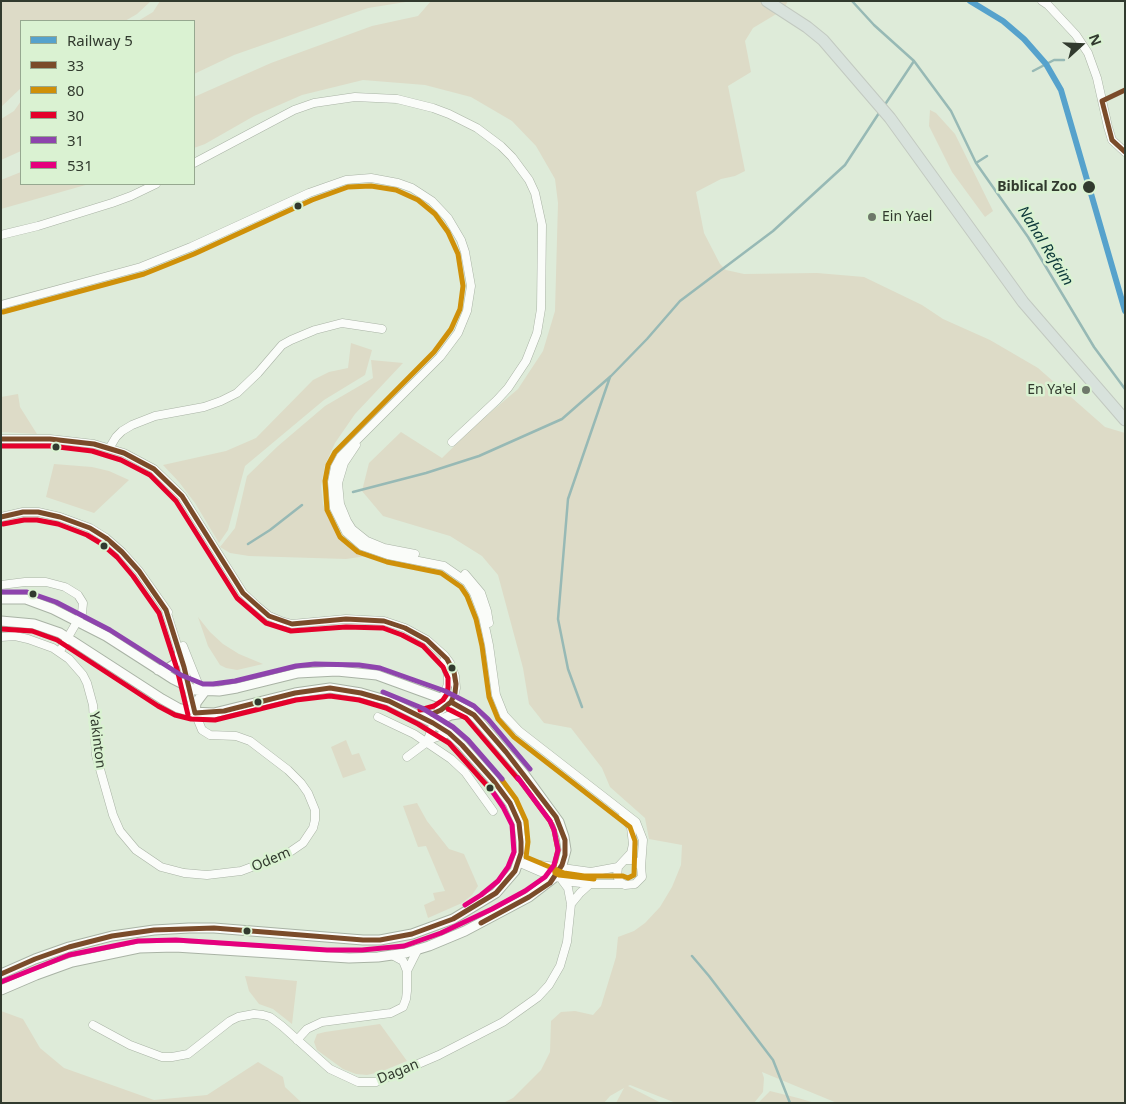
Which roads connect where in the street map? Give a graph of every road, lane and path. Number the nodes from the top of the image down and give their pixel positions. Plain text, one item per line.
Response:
1 (767, 1) edge
2 (1042, 1) edge
3 (1125, 152) edge
4 (195, 161) edge
5 (154, 185) edge
6 (1, 235) edge
7 (1, 305) edge
8 (382, 329) dead end
9 (1125, 420) edge
10 (1, 439) edge
11 (452, 442) dead end
12 (110, 447) junction
13 (1, 517) edge
14 (1, 586) edge
15 (1, 599) edge
16 (166, 610) junction
17 (1, 621) edge
18 (78, 622) junction
19 (1, 637) edge
20 (68, 637) junction
21 (180, 651) junction
22 (60, 652) junction
23 (158, 670) junction
24 (188, 687) junction
25 (203, 691) junction
26 (447, 700) junction
27 (437, 712) junction
28 (470, 712) junction
29 (195, 713) junction
30 (208, 714) junction
31 (378, 717) dead end
32 (422, 717) junction
33 (433, 723) junction
34 (204, 733) junction
35 (449, 733) junction
36 (427, 742) junction
37 (407, 757) dead end
38 (494, 811) dead end
39 (619, 811) junction
40 (149, 860) joint
41 (625, 860) junction
42 (518, 862) junction
43 (618, 867) junction
44 (641, 867) junction
45 (561, 868) junction
46 (559, 878) junction
47 (590, 884) junction
48 (622, 884) junction
49 (571, 904) junction
50 (418, 949) junction
51 (392, 955) junction
52 (407, 970) junction
53 (1, 974) edge
54 (1, 990) edge
55 (93, 1025) dead end
56 (297, 1040) junction

1 - 9 main road
2 - 3 street
4 - 11 street
5 - 6 street
7 - 39 street
8 - 12 street
10 - 12 street
12 - 26 street
13 - 16 street
14 - 18 street
15 - 18 street
16 - 21 street
16 - 25 street
17 - 20 street
18 - 20 street
18 - 23 street
19 - 22 street
20 - 22 street
20 - 29 street
21 - 23 street
21 - 24 street
22 - 40 street, Yakinton
23 - 24 street
24 - 25 street
24 - 29 street
25 - 26 street
25 - 29 street
26 - 27 street
26 - 28 street
27 - 32 street
27 - 33 street
28 - 33 street
28 - 45 street
29 - 30 street
29 - 34 street
30 - 32 street
30 - 34 street
31 - 36 street
32 - 33 street
33 - 35 street
33 - 36 street
34 - 40 street, Odem
35 - 36 street
35 - 42 street
36 - 37 street
36 - 38 street
39 - 41 street
39 - 44 street
41 - 43 street
41 - 44 street
42 - 45 street
42 - 46 street
42 - 53 street
43 - 45 street
43 - 48 street
44 - 48 street
45 - 46 street
46 - 47 street
46 - 49 street, Dagan
46 - 50 street
47 - 48 street
47 - 49 street
49 - 56 street, Dagan
50 - 51 street
50 - 52 street
51 - 52 street
51 - 54 street
52 - 56 street
55 - 56 street, Dagan

